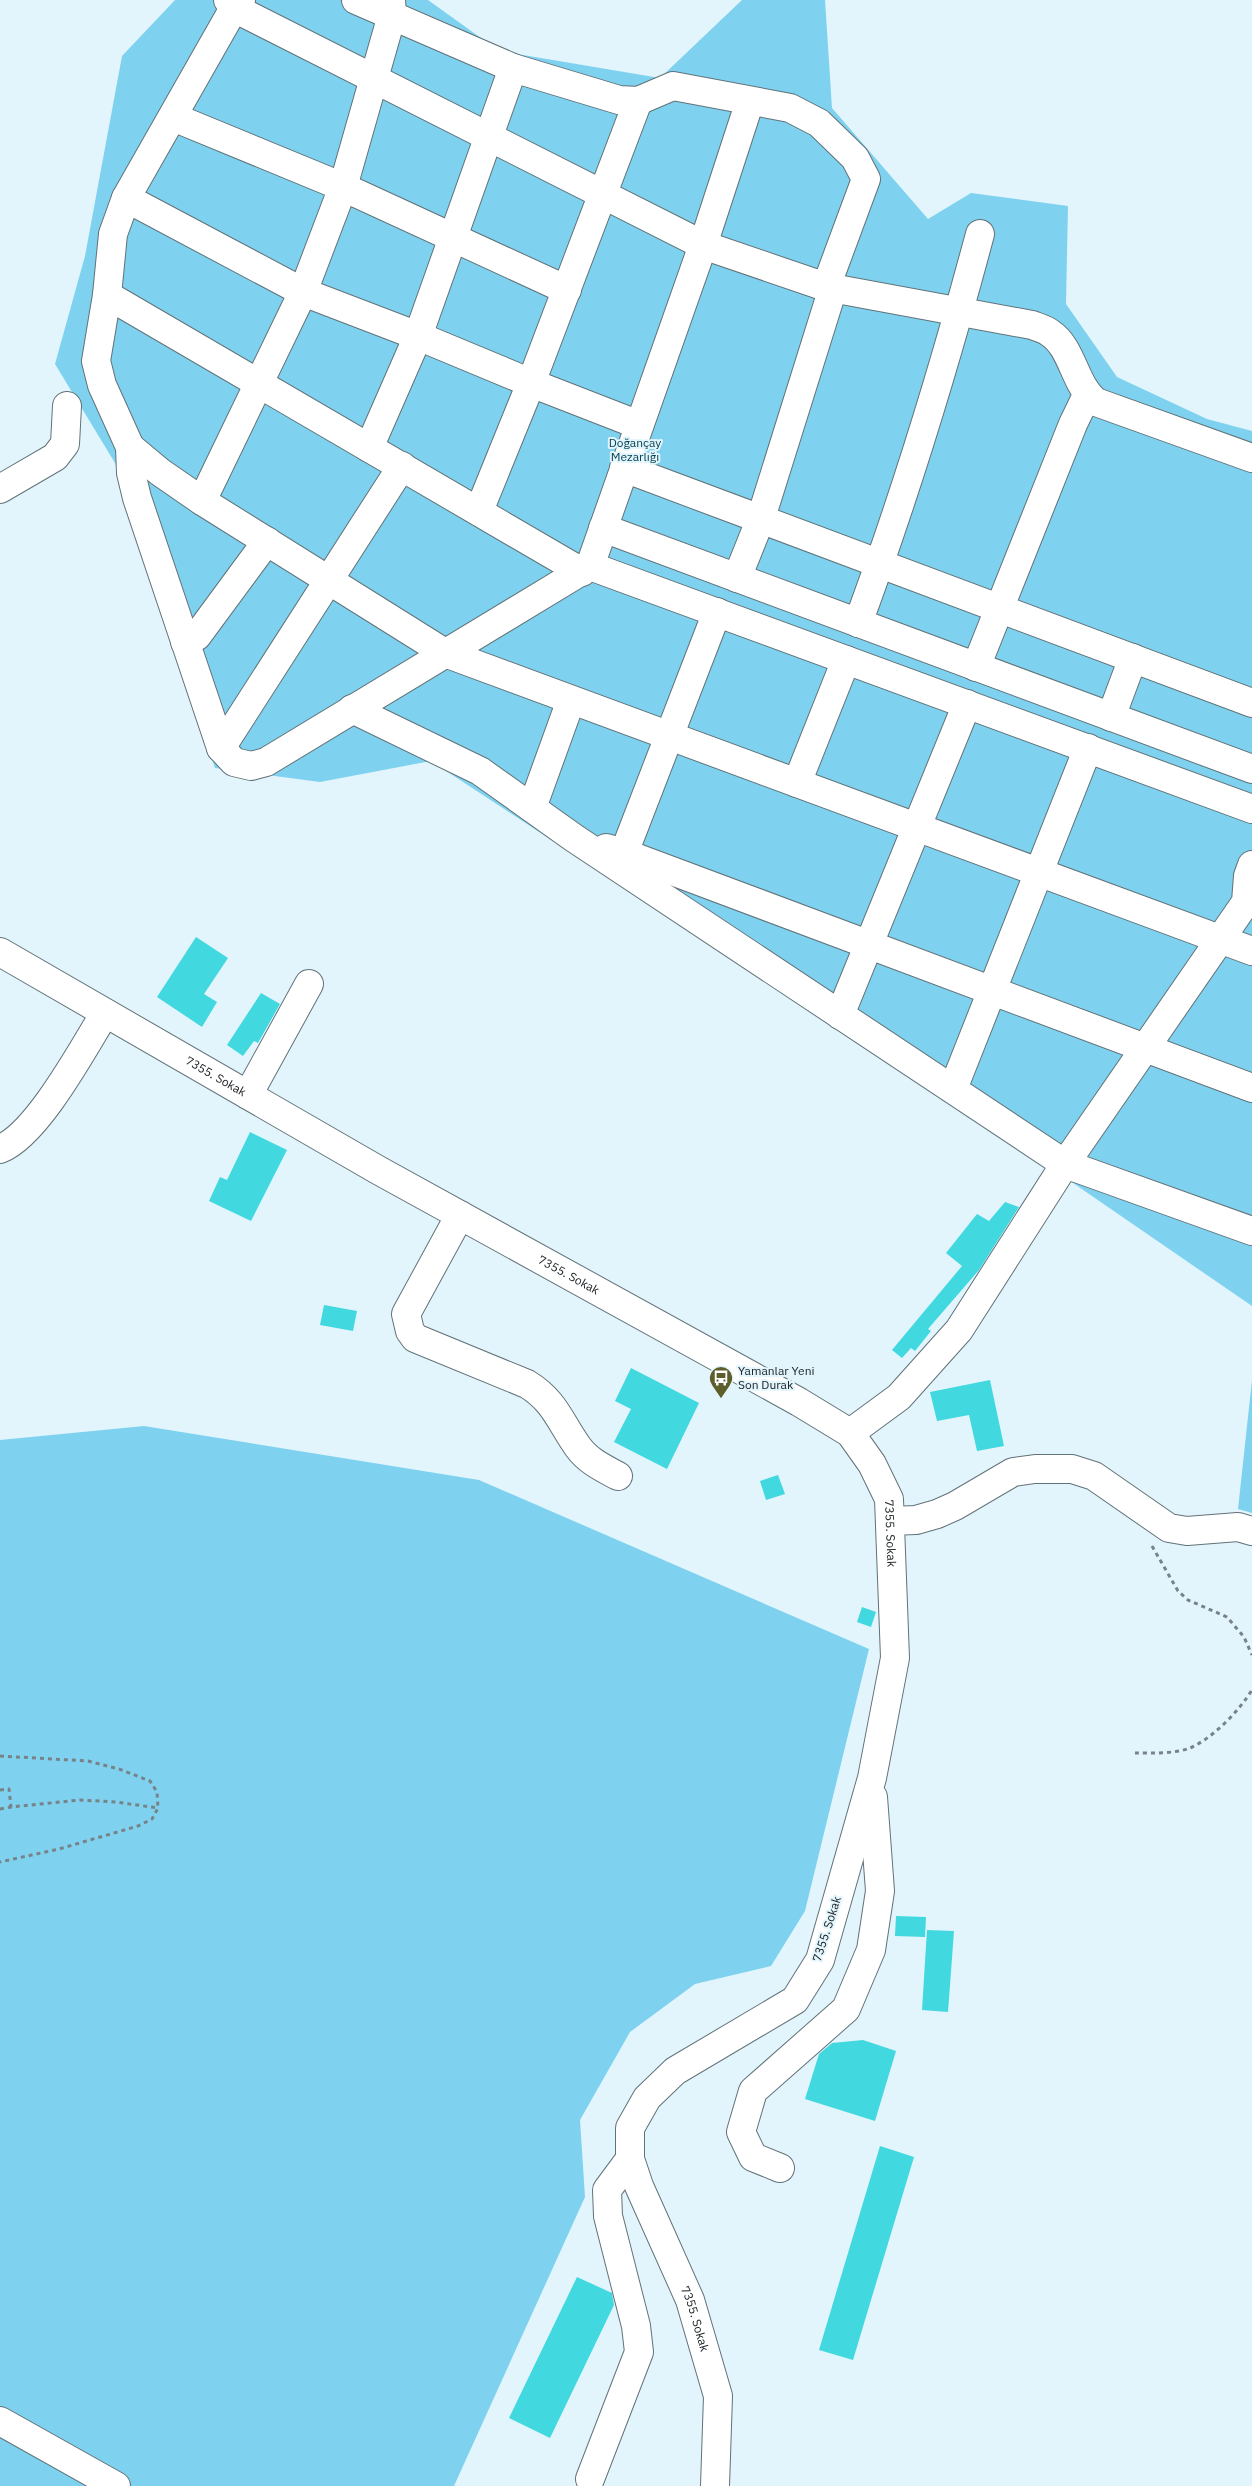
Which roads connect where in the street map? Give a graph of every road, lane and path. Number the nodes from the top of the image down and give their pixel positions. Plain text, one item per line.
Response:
1 (356, 0) edge
2 (234, 3) edge
3 (392, 8) edge
4 (513, 68) junction
5 (374, 78) junction
6 (638, 101) junction
7 (750, 102) junction
8 (173, 117) junction
9 (489, 137) junction
10 (343, 187) junction
11 (603, 194) junction
12 (126, 198) junction
13 (980, 234) dead end
14 (454, 238) junction
15 (703, 245) junction
16 (830, 288) junction
17 (567, 290) junction
18 (303, 292) junction
19 (107, 295) junction
20 (959, 312) junction
21 (418, 336) junction
22 (258, 382) junction
23 (531, 383) junction
24 (1087, 395) junction
25 (67, 406) dead end
26 (639, 425) junction
27 (130, 447) junction
28 (370, 448) junction
29 (1252, 458) edge
30 (402, 466) junction
31 (624, 468) junction
32 (0, 489) edge
33 (202, 500) junction
34 (479, 511) junction
35 (761, 518) junction
36 (603, 528) junction
37 (267, 541) junction
38 (880, 564) junction
39 (586, 568) junction
40 (737, 578) junction
41 (328, 580) junction
42 (1000, 609) junction
43 (717, 612) junction
44 (858, 623) junction
45 (185, 642) junction
46 (445, 653) junction
47 (1132, 658) junction
48 (846, 660) junction
49 (976, 667) junction
50 (571, 700) junction
51 (1252, 703) edge
52 (967, 704) junction
53 (352, 710) junction
54 (1111, 717) junction
55 (669, 736) junction
56 (221, 748) junction
57 (1088, 748) junction
58 (1252, 770) edge
59 (797, 783) junction
60 (532, 808) junction
61 (1252, 809) edge
62 (917, 827) junction
63 (574, 838) junction
64 (624, 853) junction
65 (1252, 866) edge
66 (1039, 872) junction
67 (1249, 901) edge
68 (1220, 939) junction
69 (869, 945) junction
70 (1252, 951) edge
71 (0, 952) edge
72 (308, 984) dead end
73 (992, 991) junction
74 (105, 1013) junction
75 (840, 1015) junction
76 (1145, 1049) junction
77 (1252, 1088) edge
78 (953, 1089) junction
79 (248, 1095) junction
80 (0, 1149) edge
81 (1065, 1164) junction
82 (460, 1216) junction
83 (1252, 1231) edge
84 (850, 1433) junction
85 (618, 1476) dead end
86 (890, 1521) junction
87 (1252, 1531) edge
88 (1150, 1542) dead end
89 (1252, 1655) edge
90 (1252, 1690) edge
91 (1135, 1753) dead end
92 (0, 1756) edge
93 (872, 1778) junction
94 (0, 1790) edge
95 (11, 1807) junction
96 (158, 1808) junction
97 (0, 1809) edge
98 (0, 1862) edge
99 (630, 2159) junction
100 (780, 2168) dead end
101 (0, 2422) edge
102 (716, 2444) junction
103 (590, 2479) dead end
104 (116, 2486) edge
105 (702, 2486) edge
106 (715, 2486) edge

1 - 3 street
2 - 5 street
2 - 8 street
3 - 4 street
3 - 5 street
4 - 6 street
4 - 9 street
5 - 9 street
5 - 10 street
6 - 7 street
6 - 11 street
7 - 15 street
7 - 16 street
8 - 10 street
8 - 12 street
9 - 11 street
9 - 14 street
10 - 14 street
10 - 18 street
11 - 15 street
11 - 17 street
12 - 18 street
12 - 19 street
13 - 20 street
14 - 17 street
14 - 21 street
15 - 16 street
15 - 26 street
16 - 20 street
16 - 35 street
17 - 23 street
18 - 21 street
18 - 22 street
19 - 22 street
19 - 27 street
20 - 24 street
20 - 38 street
21 - 23 street
21 - 28 street
22 - 28 street
22 - 33 street
23 - 26 street
23 - 34 street
24 - 29 street
24 - 42 street
25 - 32 street
26 - 31 street
27 - 33 street
27 - 45 street
28 - 30 street
30 - 34 street
30 - 41 street
31 - 35 street
31 - 36 street
33 - 37 street
34 - 39 street
35 - 38 street
35 - 40 street
36 - 39 street
36 - 40 street
37 - 41 street
37 - 45 street
38 - 42 street
38 - 44 street
39 - 43 street
39 - 46 street
40 - 44 street
41 - 46 street
41 - 56 street
42 - 47 street
42 - 49 street
43 - 48 street
43 - 55 street
44 - 49 street
45 - 56 street
46 - 50 street
46 - 53 street
47 - 51 street
47 - 54 street
48 - 52 street
48 - 59 street
49 - 54 street
50 - 55 street
50 - 60 street
52 - 57 street
52 - 62 street
53 - 56 street
53 - 60 street
54 - 58 street
55 - 59 street
55 - 64 street
57 - 61 street
57 - 66 street
59 - 62 street
60 - 63 street
62 - 66 street
62 - 69 street
63 - 64 street
63 - 75 street
64 - 69 street
65 - 67 street
66 - 68 street
66 - 73 street
67 - 68 street
68 - 70 street
68 - 76 street
69 - 73 street
69 - 75 street
71 - 74 street, 7355. Sokak
72 - 79 street
73 - 76 street
73 - 78 street
74 - 79 street, 7355. Sokak
74 - 80 street
75 - 78 street
76 - 77 street
76 - 81 street
78 - 81 street
79 - 82 street, 7355. Sokak
81 - 83 street
81 - 84 street
82 - 84 street, 7355. Sokak
82 - 85 street
84 - 86 street, 7355. Sokak
86 - 87 street
86 - 93 street, 7355. Sokak
88 - 89 path
90 - 91 path
92 - 96 path
93 - 99 street, 7355. Sokak
93 - 100 street
94 - 95 path
95 - 96 path
95 - 97 path
96 - 98 path
99 - 102 street, 7355. Sokak
99 - 103 street
101 - 104 street
102 - 105 street
102 - 106 street, 7355. Sokak

